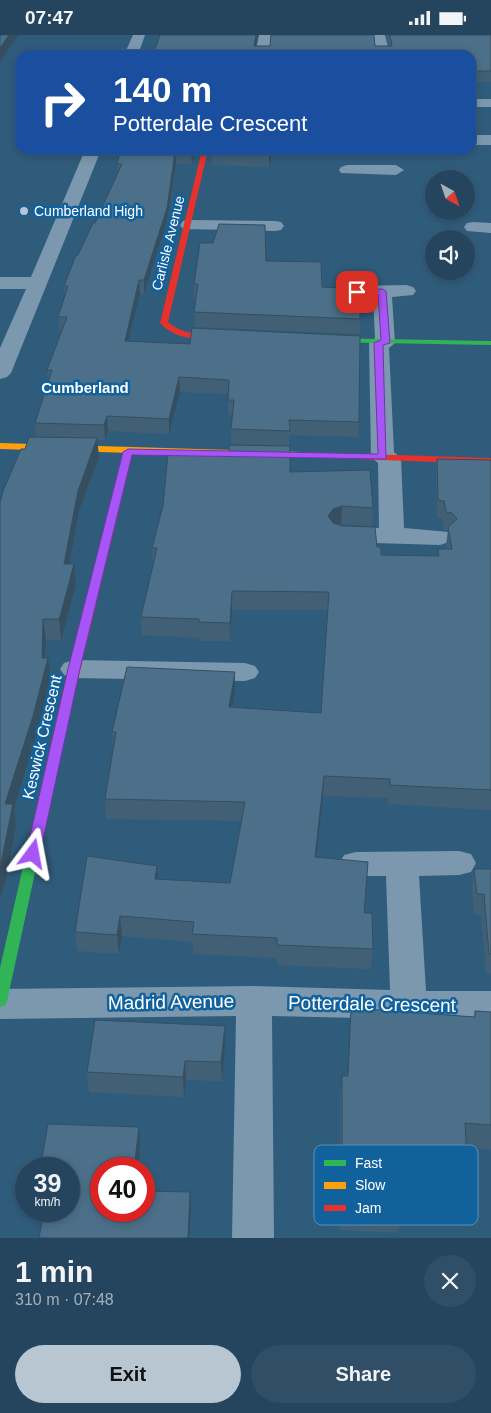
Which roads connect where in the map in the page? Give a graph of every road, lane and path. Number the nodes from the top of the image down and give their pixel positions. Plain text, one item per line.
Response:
1 (138, 35) edge
2 (265, 35) edge
3 (379, 35) edge
4 (133, 50) edge
5 (263, 50) edge
6 (382, 50) edge
7 (476, 103) edge
8 (491, 103) edge
9 (476, 139) edge
10 (491, 140) edge
11 (91, 155) edge
12 (204, 155) edge
13 (347, 170) dead end
14 (396, 170) dead end
15 (189, 225) junction
16 (275, 226) dead end
17 (471, 227) dead end
18 (491, 228) edge
19 (0, 283) edge
20 (36, 283) junction
21 (382, 291) junction
22 (406, 291) dead end
23 (357, 292) edge
24 (240, 337) edge
25 (309, 340) edge
26 (382, 343) junction
27 (491, 343) edge
28 (0, 373) edge
29 (0, 447) edge
30 (128, 452) junction
31 (386, 457) junction
32 (491, 461) edge
33 (342, 535) edge
34 (392, 535) junction
35 (440, 537) dead end
36 (74, 669) junction
37 (245, 672) dead end
38 (402, 863) junction
39 (459, 863) dead end
40 (356, 864) edge
41 (254, 1001) junction
42 (0, 1003) edge
43 (409, 1006) junction
44 (491, 1006) edge
45 (253, 1238) edge

1 - 4 street
2 - 5 street
3 - 6 street
7 - 8 street
9 - 10 street
11 - 20 street
12 - 15 street, Carlisle Avenue
13 - 14 street
15 - 16 street
15 - 24 street, Carlisle Avenue
17 - 18 street
19 - 20 street
20 - 28 street
21 - 22 street
21 - 23 street
21 - 26 street
25 - 26 street
26 - 27 street
26 - 31 street
29 - 30 street
30 - 31 street
30 - 36 street, Keswick Crescent
31 - 32 street
31 - 34 street
33 - 34 street
34 - 35 street
36 - 37 street
36 - 42 street, Keswick Crescent
38 - 39 street
38 - 40 street
38 - 43 street
41 - 42 street, Madrid Avenue
41 - 43 street, Potterdale Crescent
41 - 45 street, Madrid Avenue
43 - 44 street, Potterdale Crescent

